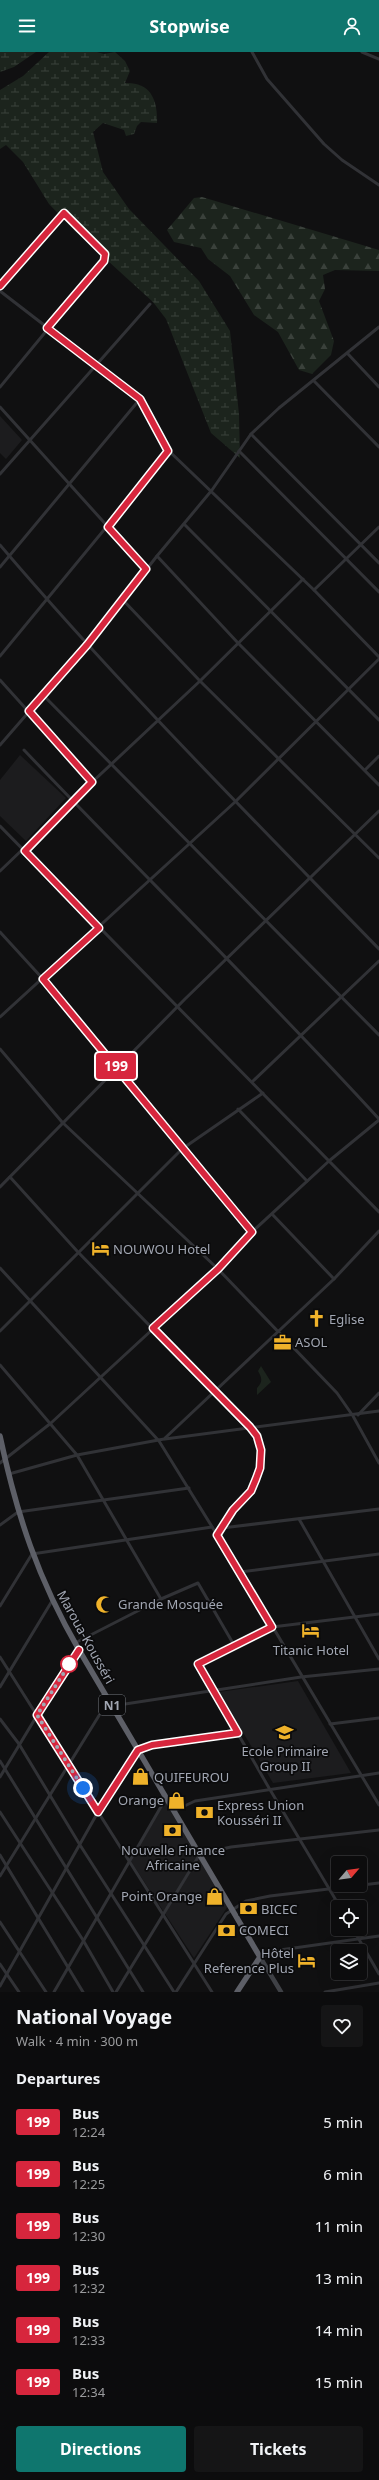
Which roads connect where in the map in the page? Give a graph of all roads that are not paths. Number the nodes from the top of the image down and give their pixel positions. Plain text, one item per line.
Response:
1 (252, 52) edge
2 (362, 52) edge
3 (379, 59) edge
4 (379, 186) edge
5 (0, 286) edge
6 (0, 291) edge
7 (150, 304) dead end
8 (379, 327) edge
9 (47, 328) junction
10 (348, 354) junction
11 (96, 364) junction
12 (314, 381) junction
13 (0, 387) edge
14 (379, 387) edge
15 (140, 399) junction
16 (0, 407) edge
17 (251, 434) junction
18 (30, 441) junction
19 (379, 447) edge
20 (168, 451) junction
21 (239, 451) junction
22 (0, 474) edge
23 (68, 484) junction
24 (212, 490) junction
25 (184, 524) junction
26 (379, 526) edge
27 (108, 527) junction
28 (0, 545) edge
29 (361, 545) junction
30 (9, 556) junction
31 (157, 556) junction
32 (346, 558) junction
33 (379, 563) edge
34 (0, 567) edge
35 (146, 569) junction
36 (303, 579) junction
37 (314, 590) junction
38 (379, 592) edge
39 (122, 599) junction
40 (47, 600) junction
41 (270, 611) junction
42 (238, 643) junction
43 (87, 645) junction
44 (0, 656) edge
45 (379, 658) edge
46 (0, 680) edge
47 (200, 681) junction
48 (348, 690) junction
49 (43, 695) junction
50 (29, 711) junction
51 (379, 720) edge
52 (157, 721) junction
53 (317, 721) junction
54 (0, 746) edge
55 (24, 750) dead end
56 (379, 756) edge
57 (280, 758) junction
58 (111, 764) junction
59 (365, 770) junction
60 (92, 782) junction
61 (379, 784) edge
62 (72, 801) junction
63 (235, 802) junction
64 (379, 811) edge
65 (0, 826) edge
66 (356, 834) junction
67 (190, 843) junction
68 (24, 850) junction
69 (379, 858) edge
70 (0, 871) edge
71 (310, 877) junction
72 (149, 881) junction
73 (265, 920) junction
74 (99, 928) junction
75 (0, 932) edge
76 (379, 948) edge
77 (225, 959) junction
78 (379, 961) edge
79 (43, 979) junction
80 (340, 996) junction
81 (178, 1006) junction
82 (0, 1017) edge
83 (301, 1033) junction
84 (379, 1035) edge
85 (0, 1049) edge
86 (116, 1067) junction
87 (252, 1082) junction
88 (263, 1093) junction
89 (238, 1109) junction
90 (379, 1120) edge
91 (62, 1122) junction
92 (182, 1149) junction
93 (329, 1161) junction
94 (10, 1177) junction
95 (307, 1181) junction
96 (0, 1187) edge
97 (136, 1193) junction
98 (379, 1212) edge
99 (272, 1214) junction
100 (379, 1231) edge
101 (252, 1232) junction
102 (77, 1251) junction
103 (0, 1268) edge
104 (218, 1269) junction
105 (334, 1279) junction
106 (29, 1300) junction
107 (153, 1328) junction
108 (0, 1331) edge
109 (277, 1331) junction
110 (0, 1365) edge
111 (101, 1378) junction
112 (212, 1391) junction
113 (379, 1393) edge
114 (379, 1411) edge
115 (357, 1415) junction
116 (352, 1416) junction
117 (51, 1423) junction
118 (250, 1427) junction
119 (0, 1436) edge
120 (164, 1439) junction
121 (159, 1441) junction
122 (77, 1455) junction
123 (2, 1461) edge
124 (379, 1462) edge
125 (8, 1475) junction
126 (189, 1488) junction
127 (103, 1499) junction
128 (379, 1509) edge
129 (18, 1512) junction
130 (300, 1519) junction
131 (0, 1525) edge
132 (212, 1526) junction
133 (222, 1528) junction
134 (217, 1535) junction
135 (127, 1540) junction
136 (32, 1554) junction
137 (379, 1554) edge
138 (323, 1560) junction
139 (240, 1572) junction
140 (161, 1598) junction
141 (52, 1601) junction
142 (0, 1606) edge
143 (379, 1614) edge
144 (355, 1618) junction
145 (272, 1627) junction
146 (74, 1643) junction
147 (234, 1645) junction
148 (79, 1650) junction
149 (0, 1657) edge
150 (379, 1659) edge
151 (379, 1669) edge
152 (9, 1671) junction
153 (300, 1677) junction
154 (0, 1687) edge
155 (213, 1690) junction
156 (109, 1700) junction
157 (112, 1706) junction
158 (37, 1715) junction
159 (0, 1718) edge
160 (379, 1718) edge
161 (330, 1724) junction
162 (238, 1733) junction
163 (19, 1744) junction
164 (138, 1750) junction
165 (0, 1761) edge
166 (68, 1764) junction
167 (5, 1769) junction
168 (379, 1773) edge
169 (361, 1775) junction
170 (0, 1777) edge
171 (269, 1788) junction
172 (50, 1795) junction
173 (167, 1798) junction
174 (379, 1805) edge
175 (174, 1810) junction
176 (0, 1812) edge
177 (98, 1812) junction
178 (35, 1818) junction
179 (379, 1830) edge
180 (301, 1840) junction
181 (20, 1844) junction
182 (80, 1845) junction
183 (200, 1854) junction
184 (0, 1855) edge
185 (130, 1862) junction
186 (6, 1866) junction
187 (66, 1868) junction
188 (0, 1876) edge
189 (379, 1883) edge
190 (330, 1889) junction
191 (52, 1893) junction
192 (111, 1893) junction
193 (336, 1900) edge
194 (232, 1909) junction
195 (162, 1914) junction
196 (97, 1917) junction
197 (38, 1918) junction
198 (0, 1922) edge
199 (357, 1936) edge
200 (379, 1936) edge
201 (359, 1939) junction
202 (83, 1940) junction
203 (145, 1945) junction
204 (20, 1952) junction
205 (260, 1957) junction
206 (0, 1964) edge
207 (194, 1964) junction
208 (68, 1969) junction
209 (130, 1970) junction
210 (7, 1974) junction
211 (379, 1974) edge
212 (379, 1983) edge
213 (0, 1986) edge
214 (19, 1992) edge
215 (46, 1992) edge
216 (54, 1992) edge
217 (83, 1992) edge
218 (115, 1992) edge
219 (143, 1992) edge
220 (175, 1992) edge
221 (212, 1992) edge
222 (237, 1992) edge
223 (281, 1992) edge
224 (325, 1992) edge

1 - 4 street
2 - 3 street
5 - 9 street
6 - 9 street
7 - 11 street
8 - 10 street
9 - 11 street
9 - 13 street
10 - 12 street
10 - 14 street
11 - 15 street
11 - 18 street
12 - 17 street
12 - 19 street
15 - 20 street
15 - 23 street
16 - 18 street
17 - 21 street
17 - 29 street
18 - 22 street
18 - 23 street
20 - 24 street
20 - 27 street
21 - 24 street
21 - 32 street
23 - 27 street
23 - 30 street
24 - 25 street
24 - 36 street
25 - 31 street
25 - 41 street
26 - 29 street
27 - 35 street
27 - 40 street
28 - 30 street
29 - 32 street
29 - 33 street
30 - 34 street
30 - 40 street
31 - 35 street
31 - 42 street
32 - 37 street
32 - 38 street
35 - 39 street
36 - 37 street
36 - 41 street
37 - 45 street
39 - 43 street
39 - 47 street
40 - 43 street
40 - 44 street
41 - 42 street
41 - 48 street
42 - 47 street
42 - 53 street
43 - 49 street
43 - 52 street
45 - 48 street
46 - 50 street
47 - 52 street
47 - 57 street
48 - 51 street
48 - 53 street
49 - 50 street
49 - 58 street
50 - 54 street
50 - 60 street
52 - 58 street
52 - 63 street
53 - 57 street
53 - 59 street
55 - 62 street
56 - 59 street
57 - 63 street
57 - 66 street
58 - 60 street
58 - 67 street
59 - 61 street
60 - 62 street
62 - 68 street
62 - 72 street
63 - 67 street
63 - 71 street
64 - 66 street
65 - 68 street
66 - 69 street
66 - 71 street
67 - 72 street
67 - 73 street
68 - 70 street
68 - 74 street
71 - 73 street
71 - 76 street
72 - 74 street
72 - 77 street
73 - 77 street
73 - 80 street
74 - 79 street
74 - 81 street
75 - 79 street
77 - 81 street
77 - 83 street
78 - 80 street
79 - 82 street
79 - 86 street
80 - 83 street
80 - 84 street
81 - 86 street
81 - 87 street
83 - 87 street
83 - 90 street
85 - 91 street
86 - 91 street
86 - 92 street
87 - 88 street
88 - 89 street
88 - 93 street
89 - 92 street
89 - 95 street
90 - 93 street
91 - 94 street
91 - 97 street
92 - 97 street
92 - 101 street
93 - 95 street
93 - 98 street
94 - 96 street
94 - 102 street
95 - 99 street
97 - 102 street
97 - 104 street
99 - 101 street
99 - 105 street
100 - 105 street
101 - 104 street
102 - 106 street
102 - 107 street
103 - 106 street
104 - 107 street
104 - 109 street
105 - 109 street
106 - 108 street
106 - 111 street
107 - 111 street
107 - 112 street
109 - 112 street
109 - 116 street
110 - 117 street
111 - 117 street
111 - 121 street
112 - 118 street
112 - 120 street
113 - 115 street
114 - 115 street
115 - 116 street
116 - 118 street
116 - 124 street
117 - 122 street
117 - 123 street
118 - 120 street
118 - 133 street
119 - 123 highway, Maroua-Kousséri / N1
120 - 121 street
121 - 122 street
121 - 126 street
122 - 125 street
122 - 127 street
123 - 125 highway, Maroua-Kousséri / N1
125 - 129 highway, Maroua-Kousséri / N1
126 - 127 street
126 - 132 street
127 - 129 street
127 - 135 street
128 - 130 street
129 - 131 street
129 - 136 highway, Maroua-Kousséri / N1
130 - 133 street
130 - 138 street
132 - 134 street
132 - 135 street
133 - 134 street
134 - 139 street
135 - 136 street
135 - 140 street
136 - 141 highway, Maroua-Kousséri / N1
136 - 142 street
137 - 138 street
138 - 139 street
138 - 144 street
139 - 145 street
140 - 146 street
140 - 147 street
141 - 146 highway, Maroua-Kousséri / N1
141 - 152 street
143 - 144 street
144 - 145 street
144 - 150 street
145 - 147 street
145 - 153 street
146 - 148 highway, Maroua-Kousséri / N1
147 - 155 street
148 - 156 highway, Maroua-Kousséri / N1
148 - 158 street
149 - 152 street
151 - 153 street
152 - 154 street
152 - 158 street
153 - 155 street
153 - 161 street
155 - 157 street
155 - 162 street
156 - 157 highway, Maroua-Kousséri / N1
156 - 166 street
157 - 164 highway, Maroua-Kousséri / N1
158 - 163 street
158 - 166 street
159 - 163 street
160 - 161 street
161 - 169 street
162 - 164 street
162 - 171 street
163 - 167 street
163 - 172 street
164 - 173 highway, Maroua-Kousséri / N1
164 - 177 street
165 - 167 street
166 - 172 street
166 - 177 street
167 - 170 street
167 - 178 street
168 - 169 street
169 - 171 street
169 - 174 street
171 - 175 street
171 - 180 street
172 - 178 street
172 - 182 street
173 - 175 highway, Maroua-Kousséri / N1
173 - 185 street
175 - 183 highway, Maroua-Kousséri / N1
176 - 181 street
177 - 182 street
177 - 185 street
178 - 181 street
178 - 187 street
179 - 180 street
180 - 183 street
180 - 190 street
181 - 186 street
181 - 191 street
182 - 187 street
182 - 192 street
183 - 194 highway, Maroua-Kousséri / N1
183 - 195 street
184 - 186 street
185 - 192 street
185 - 195 street
186 - 188 street
186 - 197 street
187 - 191 street
187 - 196 street
189 - 190 street
190 - 193 street
190 - 194 street
191 - 197 street
191 - 202 street
192 - 196 street
192 - 203 street
194 - 205 highway, Maroua-Kousséri / N1
194 - 207 street
195 - 203 street
195 - 207 street
196 - 202 street
196 - 209 street
197 - 204 street
197 - 208 street
198 - 204 street
199 - 201 street
200 - 201 street
201 - 205 street
201 - 211 street
202 - 208 street
202 - 218 street
203 - 209 street
203 - 220 street
204 - 210 street
204 - 215 street
205 - 222 highway
205 - 223 street
206 - 210 street
207 - 220 street
207 - 221 street
208 - 216 street
208 - 217 street
209 - 218 street
209 - 219 street
210 - 213 street
210 - 214 street
212 - 224 street

